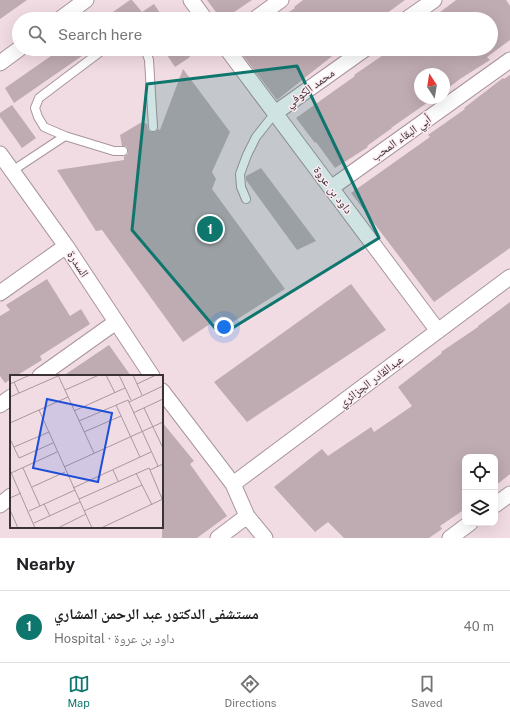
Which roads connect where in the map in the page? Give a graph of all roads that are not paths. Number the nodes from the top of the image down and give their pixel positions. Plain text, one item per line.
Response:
1 (86, 0) edge
2 (191, 0) edge
3 (281, 0) edge
4 (434, 0) edge
5 (70, 12) edge
6 (200, 12) edge
7 (265, 12) edge
8 (417, 12) edge
9 (12, 54) edge
10 (95, 56) edge
11 (148, 56) edge
12 (232, 56) edge
13 (355, 56) edge
14 (510, 60) edge
15 (0, 63) edge
16 (275, 113) junction
17 (153, 127) dead end
18 (65, 136) junction
19 (123, 151) dead end
20 (0, 154) edge
21 (12, 171) junction
22 (331, 188) junction
23 (246, 199) dead end
24 (66, 246) junction
25 (510, 277) edge
26 (0, 293) edge
27 (116, 322) junction
28 (438, 331) junction
29 (41, 375) edge
30 (151, 375) edge
31 (163, 392) edge
32 (10, 398) edge
33 (0, 405) edge
34 (233, 484) junction
35 (510, 494) edge
36 (10, 497) edge
37 (498, 503) edge
38 (0, 505) edge
39 (247, 516) junction
40 (466, 526) edge
41 (218, 538) edge
42 (265, 538) edge
43 (450, 538) edge

1 - 5 street
2 - 6 street
3 - 7 street
4 - 8 street
9 - 15 street
10 - 18 lane
11 - 17 lane
12 - 16 street, داود بن عروة
13 - 16 street, محمد الكوفي
14 - 22 street, أبي البقاء المحب
16 - 22 street, داود بن عروة
16 - 23 lane
18 - 19 lane
18 - 21 lane
20 - 21 street, السدرة
21 - 24 street, السدرة
22 - 28 street, داود بن عروة
24 - 26 street
24 - 27 street, السدرة
25 - 28 street, عبدالقادر الجزائري
27 - 29 street
27 - 30 street, السدرة
28 - 34 street, عبدالقادر الجزائري
31 - 34 street
32 - 33 street
34 - 39 street
35 - 37 street
36 - 38 street
39 - 41 street
39 - 42 street
40 - 43 street

